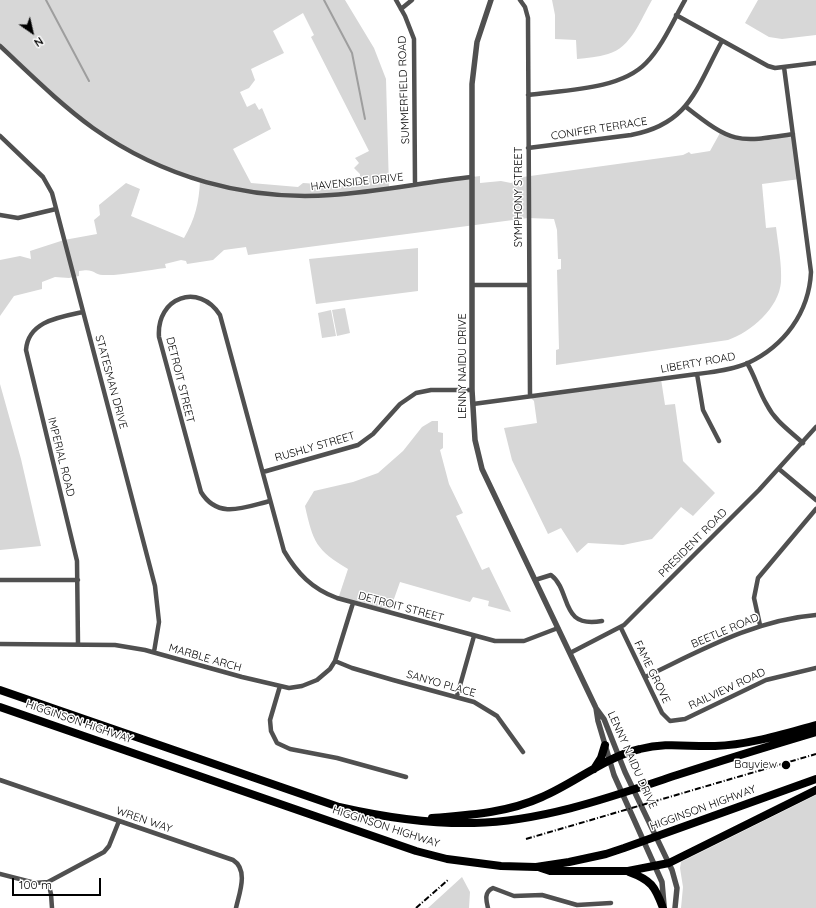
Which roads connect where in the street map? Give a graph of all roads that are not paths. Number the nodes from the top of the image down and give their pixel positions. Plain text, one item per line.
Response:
1 (396, 0) edge
2 (412, 0) edge
3 (491, 0) edge
4 (520, 0) edge
5 (684, 0) edge
6 (401, 9) junction
7 (676, 15) junction
8 (722, 42) junction
9 (0, 46) edge
10 (816, 63) edge
11 (784, 67) junction
12 (528, 95) junction
13 (686, 107) junction
14 (793, 134) junction
15 (0, 136) edge
16 (528, 148) junction
17 (472, 177) junction
18 (415, 184) junction
19 (56, 209) junction
20 (0, 215) edge
21 (473, 285) junction
22 (528, 285) junction
23 (83, 312) junction
24 (747, 363) junction
25 (697, 374) junction
26 (472, 390) junction
27 (530, 396) junction
28 (473, 404) junction
29 (816, 427) edge
30 (719, 441) dead end
31 (803, 442) junction
32 (779, 469) junction
33 (263, 472) junction
34 (816, 500) edge
35 (270, 501) junction
36 (816, 509) edge
37 (0, 580) edge
38 (78, 580) junction
39 (535, 580) junction
40 (353, 603) junction
41 (816, 615) edge
42 (602, 621) dead end
43 (760, 625) junction
44 (558, 628) junction
45 (621, 628) junction
46 (474, 636) junction
47 (0, 644) edge
48 (78, 644) junction
49 (154, 652) junction
50 (570, 653) junction
51 (335, 661) junction
52 (816, 668) edge
53 (645, 677) junction
54 (280, 686) junction
55 (0, 690) edge
56 (457, 696) junction
57 (0, 707) edge
58 (596, 708) junction
59 (670, 721) joint
60 (816, 725) edge
61 (816, 732) edge
62 (605, 745) junction
63 (523, 752) dead end
64 (618, 756) junction
65 (609, 761) junction
66 (592, 771) junction
67 (406, 777) dead end
68 (816, 779) edge
69 (0, 780) edge
70 (816, 790) edge
71 (410, 820) junction
72 (119, 821) junction
73 (669, 863) junction
74 (536, 867) junction
75 (656, 867) junction
76 (628, 871) junction
77 (0, 874) edge
78 (48, 882) junction
79 (611, 902) dead end
80 (52, 908) edge
81 (236, 908) edge
82 (488, 908) edge
83 (663, 908) edge
84 (674, 908) edge

1 - 6 street, SUMMERFIELD ROAD
2 - 6 street
3 - 17 street, LENNY NAIDU DRIVE
4 - 12 street, SYMPHONY STREET
5 - 7 street
6 - 18 street, SUMMERFIELD ROAD
7 - 8 street
7 - 12 street
8 - 11 street
8 - 13 street, CONIFER TERRACE
9 - 18 street, HAVENSIDE DRIVE
10 - 11 street
11 - 14 street, LIBERTY ROAD
12 - 16 street, SYMPHONY STREET
13 - 14 street
13 - 16 street, CONIFER TERRACE
14 - 24 street, LIBERTY ROAD
15 - 19 street, STATESMAN DRIVE
16 - 22 street, SYMPHONY STREET
17 - 18 street, HAVENSIDE DRIVE
17 - 21 street, LENNY NAIDU DRIVE
19 - 20 street
19 - 23 street, STATESMAN DRIVE
21 - 22 street
21 - 26 street, LENNY NAIDU DRIVE
22 - 27 street, SYMPHONY STREET
23 - 38 street, IMPERIAL ROAD
23 - 49 street, STATESMAN DRIVE
24 - 25 street, LIBERTY ROAD
24 - 31 street
25 - 27 street, LIBERTY ROAD
25 - 30 street
26 - 28 street, LENNY NAIDU DRIVE
26 - 33 street, RUSHLY STREET
27 - 28 street, LIBERTY ROAD
28 - 39 street, LENNY NAIDU DRIVE
29 - 31 street, PRESIDENT ROAD
31 - 32 street, PRESIDENT ROAD
32 - 34 street
32 - 45 street, PRESIDENT ROAD
33 - 35 street, DETROIT STREET
33 - 35 street, DETROIT STREET
35 - 40 street, DETROIT STREET
36 - 43 street
37 - 38 street
38 - 48 street, IMPERIAL ROAD
39 - 42 street
39 - 44 street, LENNY NAIDU DRIVE
40 - 46 street, DETROIT STREET
40 - 51 street, MARBLE ARCH
41 - 43 street, BEETLE ROAD
43 - 53 street, BEETLE ROAD
44 - 46 street, DETROIT STREET
44 - 50 street, LENNY NAIDU DRIVE
45 - 50 street, PRESIDENT ROAD
45 - 53 street, FAME GROVE
46 - 56 street
47 - 48 street, MARBLE ARCH
48 - 49 street, MARBLE ARCH
49 - 54 street, MARBLE ARCH
50 - 58 street, LENNY NAIDU DRIVE
51 - 54 street, MARBLE ARCH
51 - 56 street, SANYO PLACE
52 - 59 street, RAILVIEW ROAD
53 - 59 street, FAME GROVE
54 - 67 street
55 - 71 highway, HIGGINSON HIGHWAY
56 - 63 street, SANYO PLACE
57 - 74 highway, HIGGINSON HIGHWAY
58 - 62 street, LENNY NAIDU DRIVE
58 - 64 street, LENNY NAIDU DRIVE
60 - 64 highway
61 - 71 highway, HIGGINSON HIGHWAY
62 - 65 street, LENNY NAIDU DRIVE
62 - 66 highway
64 - 65 highway
64 - 73 street, LENNY NAIDU DRIVE
65 - 66 highway
65 - 75 street, LENNY NAIDU DRIVE
66 - 71 highway
68 - 74 highway, HIGGINSON HIGHWAY
69 - 72 street, WREN WAY
70 - 73 highway
72 - 78 street
72 - 81 street, WREN WAY
73 - 75 highway
73 - 84 street, LENNY NAIDU DRIVE
74 - 76 highway
75 - 76 highway
75 - 83 street, LENNY NAIDU DRIVE
76 - 83 highway
77 - 78 street
78 - 80 street
79 - 82 street

